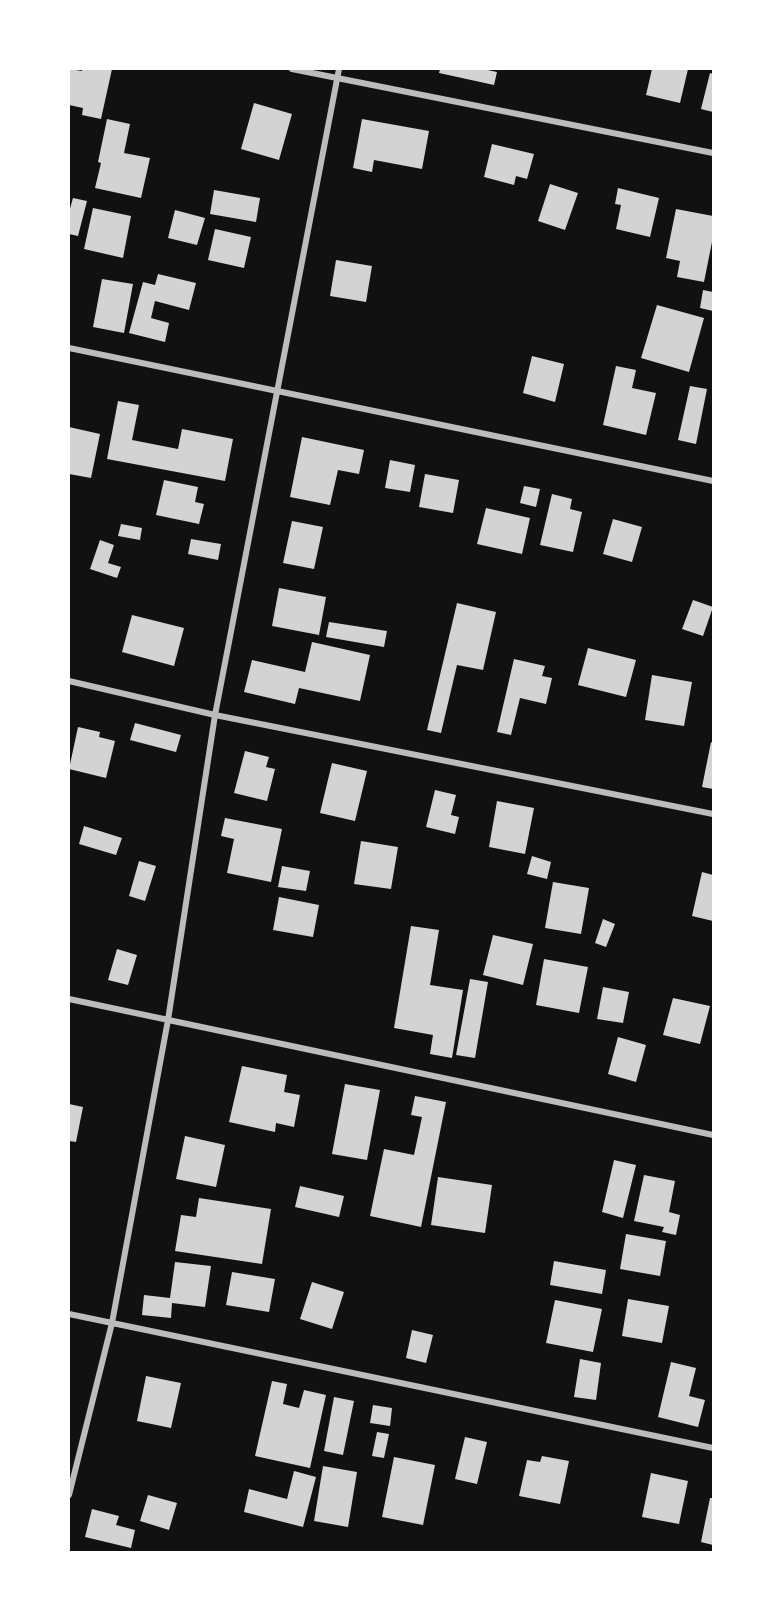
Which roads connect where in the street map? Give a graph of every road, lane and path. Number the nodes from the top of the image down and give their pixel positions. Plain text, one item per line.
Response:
1 (292, 69) edge
2 (339, 69) edge
3 (337, 78) junction
4 (713, 153) edge
5 (69, 348) edge
6 (279, 392) junction
7 (713, 482) edge
8 (69, 681) edge
9 (215, 715) junction
10 (713, 814) edge
11 (69, 999) edge
12 (168, 1020) junction
13 (713, 1136) edge
14 (69, 1314) edge
15 (112, 1323) junction
16 (713, 1448) edge
17 (69, 1495) edge

1 - 3 street
2 - 3 street
3 - 4 street
3 - 6 street
5 - 6 street
6 - 7 street
6 - 9 street
8 - 9 street
9 - 10 street
9 - 12 street
11 - 12 street
12 - 13 street
12 - 15 street
14 - 15 street
15 - 16 street
15 - 17 street

